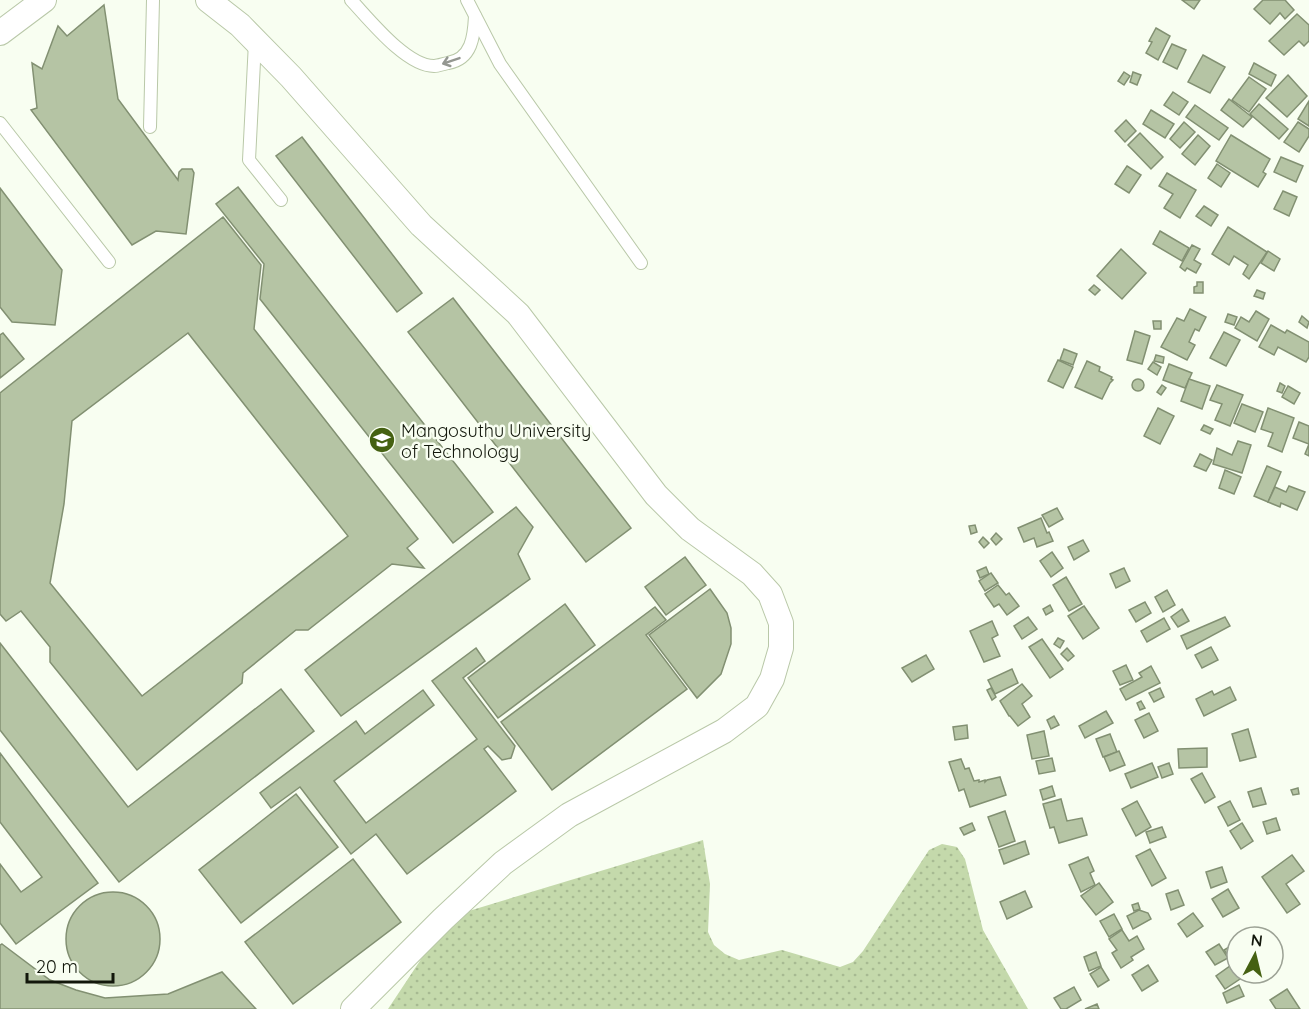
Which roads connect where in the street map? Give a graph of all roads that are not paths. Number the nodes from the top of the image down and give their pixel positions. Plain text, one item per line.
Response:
1 (44, 0) edge
2 (153, 0) edge
3 (208, 0) edge
4 (351, 0) edge
5 (467, 0) edge
6 (475, 14) junction
7 (0, 33) edge
8 (255, 41) junction
9 (0, 123) edge
10 (150, 127) dead end
11 (281, 200) dead end
12 (109, 262) dead end
13 (640, 263) dead end
14 (353, 1009) edge

1 - 7 street
2 - 10 lane
3 - 8 street
6 -> 4 lane
5 - 6 lane
6 - 13 lane
8 - 11 lane
8 - 14 street
9 - 12 lane

